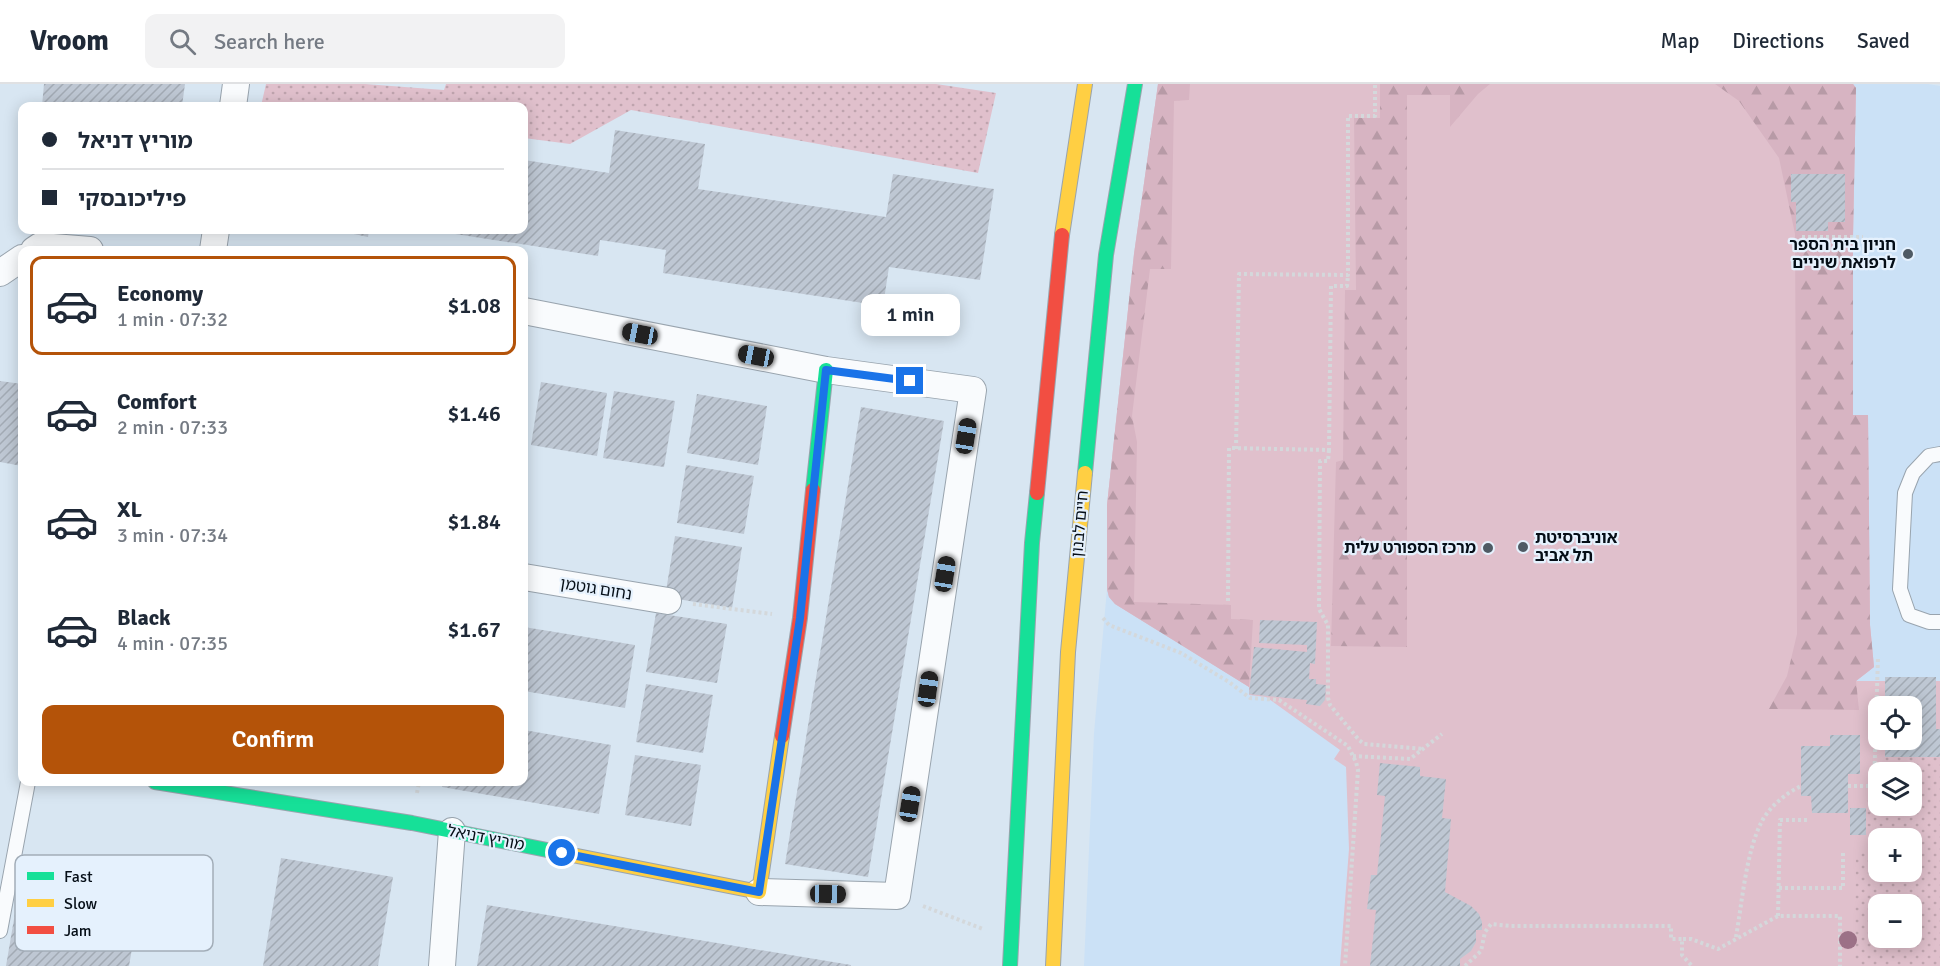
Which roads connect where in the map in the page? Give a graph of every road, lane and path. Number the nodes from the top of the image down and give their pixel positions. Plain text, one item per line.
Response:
1 (236, 84) edge
2 (1085, 84) edge
3 (1135, 84) edge
4 (1375, 84) edge
5 (234, 102) edge
6 (1802, 237) dead end
7 (1863, 237) dead end
8 (18, 261) edge
9 (0, 273) edge
10 (1348, 275) junction
11 (528, 313) edge
12 (826, 370) junction
13 (1236, 449) junction
14 (1329, 450) junction
15 (1940, 454) edge
16 (528, 578) edge
17 (668, 601) joint
18 (1228, 601) dead end
19 (1102, 615) dead end
20 (800, 618) junction
21 (1940, 622) edge
22 (1878, 657) dead end
23 (1442, 734) dead end
24 (1423, 749) junction
25 (1353, 756) junction
26 (27, 786) edge
27 (180, 786) edge
28 (1801, 786) dead end
29 (1848, 786) dead end
30 (1807, 820) dead end
31 (452, 831) junction
32 (1843, 851) dead end
33 (1779, 888) junction
34 (759, 892) junction
35 (897, 896) junction
36 (1778, 916) junction
37 (0, 931) edge
38 (1736, 938) junction
39 (1010, 939) junction
40 (1682, 939) junction
41 (442, 966) edge
42 (1010, 966) edge
43 (1053, 966) edge
44 (1345, 966) edge
45 (1465, 966) edge
46 (1692, 966) edge
47 (1840, 966) edge

1 - 5 street
2 - 39 main road
3 - 43 main road, חיים לבנון
4 - 10 path
6 - 7 path
8 - 9 street
10 - 13 path
10 - 14 path
11 - 12 street
12 - 20 main road
12 - 35 street
13 - 14 path
13 - 18 path
14 - 24 path
15 - 21 lane
16 - 17 street, נחום גוטמן
17 - 20 path
19 - 25 path
20 - 34 main road
22 - 29 path
23 - 24 path
24 - 25 path
25 - 44 path
26 - 37 lane
27 - 31 main road, מוריץ דניאל
28 - 38 path
30 - 33 path
31 - 34 main road, מוריץ דניאל
31 - 41 street
32 - 33 path
33 - 36 path
34 - 35 street
35 - 39 path
36 - 38 path
36 - 47 path
38 - 40 path
39 - 42 main road
40 - 45 path
40 - 46 path

